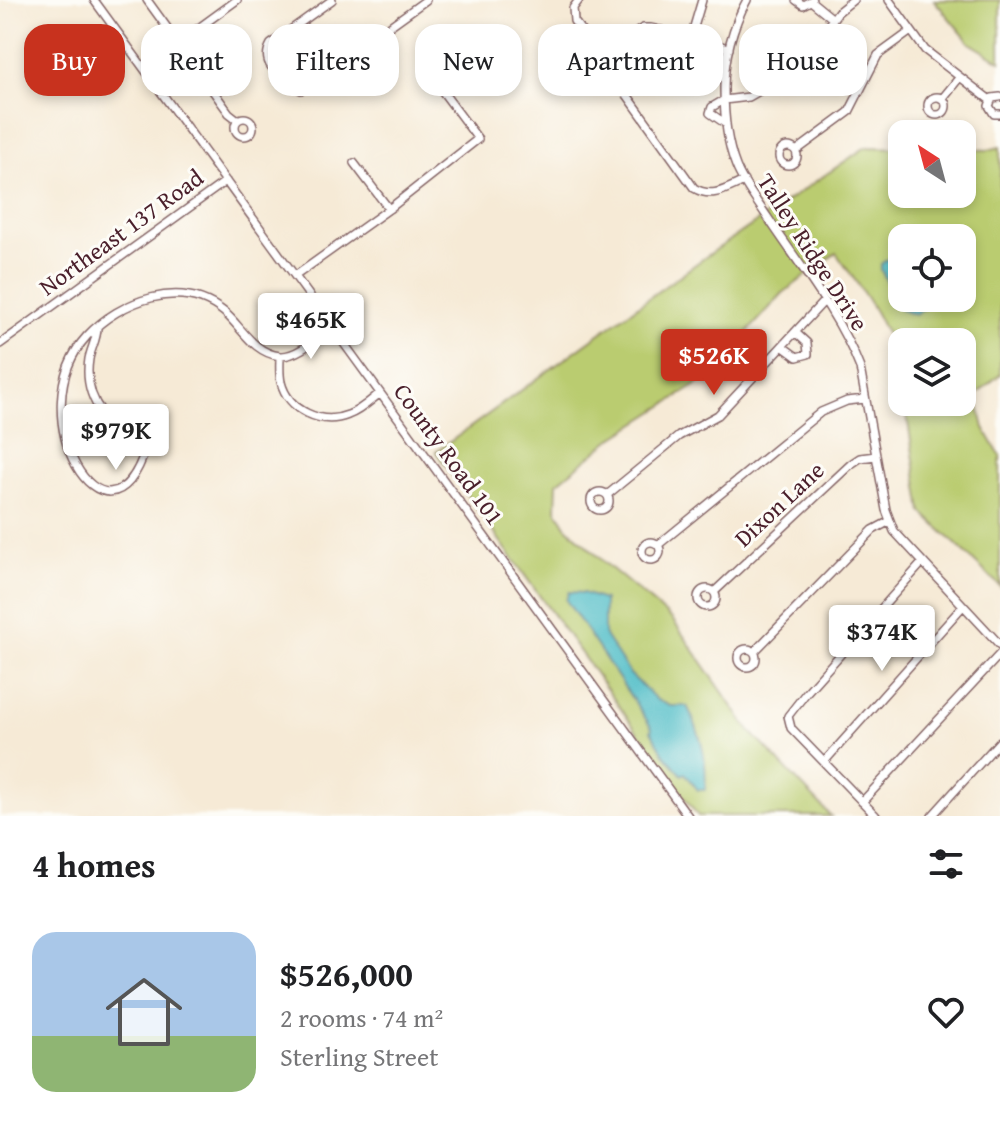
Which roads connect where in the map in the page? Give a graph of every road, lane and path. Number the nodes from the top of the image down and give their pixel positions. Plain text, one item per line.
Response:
1 (94, 0) edge
2 (147, 0) edge
3 (220, 0) edge
4 (237, 0) edge
5 (332, 0) edge
6 (426, 0) edge
7 (579, 0) edge
8 (702, 0) edge
9 (747, 0) edge
10 (796, 0) edge
11 (853, 0) edge
12 (889, 0) edge
13 (812, 1) edge
14 (226, 8) junction
15 (833, 19) junction
16 (164, 24) edge
17 (204, 24) edge
18 (576, 24) edge
19 (692, 24) edge
20 (829, 24) edge
21 (911, 31) junction
22 (723, 47) edge
23 (729, 49) junction
24 (959, 78) junction
25 (217, 96) edge
26 (446, 96) edge
27 (628, 96) edge
28 (751, 96) edge
29 (1000, 97) edge
30 (942, 99) dead end
31 (724, 100) junction
32 (990, 100) junction
33 (1000, 114) edge
34 (238, 120) dead end
35 (726, 124) junction
36 (796, 151) dead end
37 (354, 163) dead end
38 (226, 181) junction
39 (744, 181) junction
40 (389, 209) junction
41 (295, 276) junction
42 (824, 301) junction
43 (332, 327) junction
44 (97, 328) junction
45 (795, 332) junction
46 (0, 344) edge
47 (782, 346) junction
48 (280, 356) junction
49 (380, 393) junction
50 (865, 399) junction
51 (876, 456) junction
52 (607, 495) dead end
53 (890, 521) junction
54 (658, 545) dead end
55 (922, 563) junction
56 (714, 592) dead end
57 (963, 606) junction
58 (1000, 645) edge
59 (754, 652) dead end
60 (1000, 654) edge
61 (1000, 741) edge
62 (824, 762) junction
63 (862, 802) junction
64 (688, 816) edge
65 (876, 816) edge
66 (932, 816) edge

1 - 38 street, County Road 101
2 - 16 street
3 - 14 street
4 - 14 street
5 - 6 street
7 - 18 street
8 - 19 street
9 - 23 street, Talley Ridge Drive
10 - 13 street
11 - 15 street
12 - 21 street
13 - 15 street
14 - 17 street
15 - 20 street
21 - 24 street
21 - 36 street
22 - 23 street
23 - 31 street, Talley Ridge Drive
24 - 30 street
24 - 32 street
25 - 34 street
26 - 40 street
27 - 39 street
28 - 31 street
29 - 32 street
31 - 35 street, Talley Ridge Drive
31 - 35 street, Talley Ridge Drive
32 - 33 street
35 - 39 street, Talley Ridge Drive
37 - 40 street
38 - 41 street, County Road 101
38 - 46 street, Northeast 137 Road
39 - 42 street, Talley Ridge Drive
40 - 41 street
41 - 43 street, County Road 101
42 - 45 street
42 - 50 street, Talley Ridge Drive
43 - 48 street
43 - 49 street, County Road 101
44 - 44 street
44 - 48 street
45 - 47 street
45 - 47 street
47 - 52 street
48 - 49 street
49 - 64 street, County Road 101
50 - 51 street, Talley Ridge Drive
50 - 54 street
51 - 53 street, Talley Ridge Drive
51 - 56 street, Dixon Lane
53 - 55 street, Talley Ridge Drive
53 - 59 street
55 - 57 street, Talley Ridge Drive
55 - 62 street
57 - 58 street, Talley Ridge Drive
57 - 62 street
60 - 63 street
61 - 66 street
62 - 63 street
63 - 65 street

